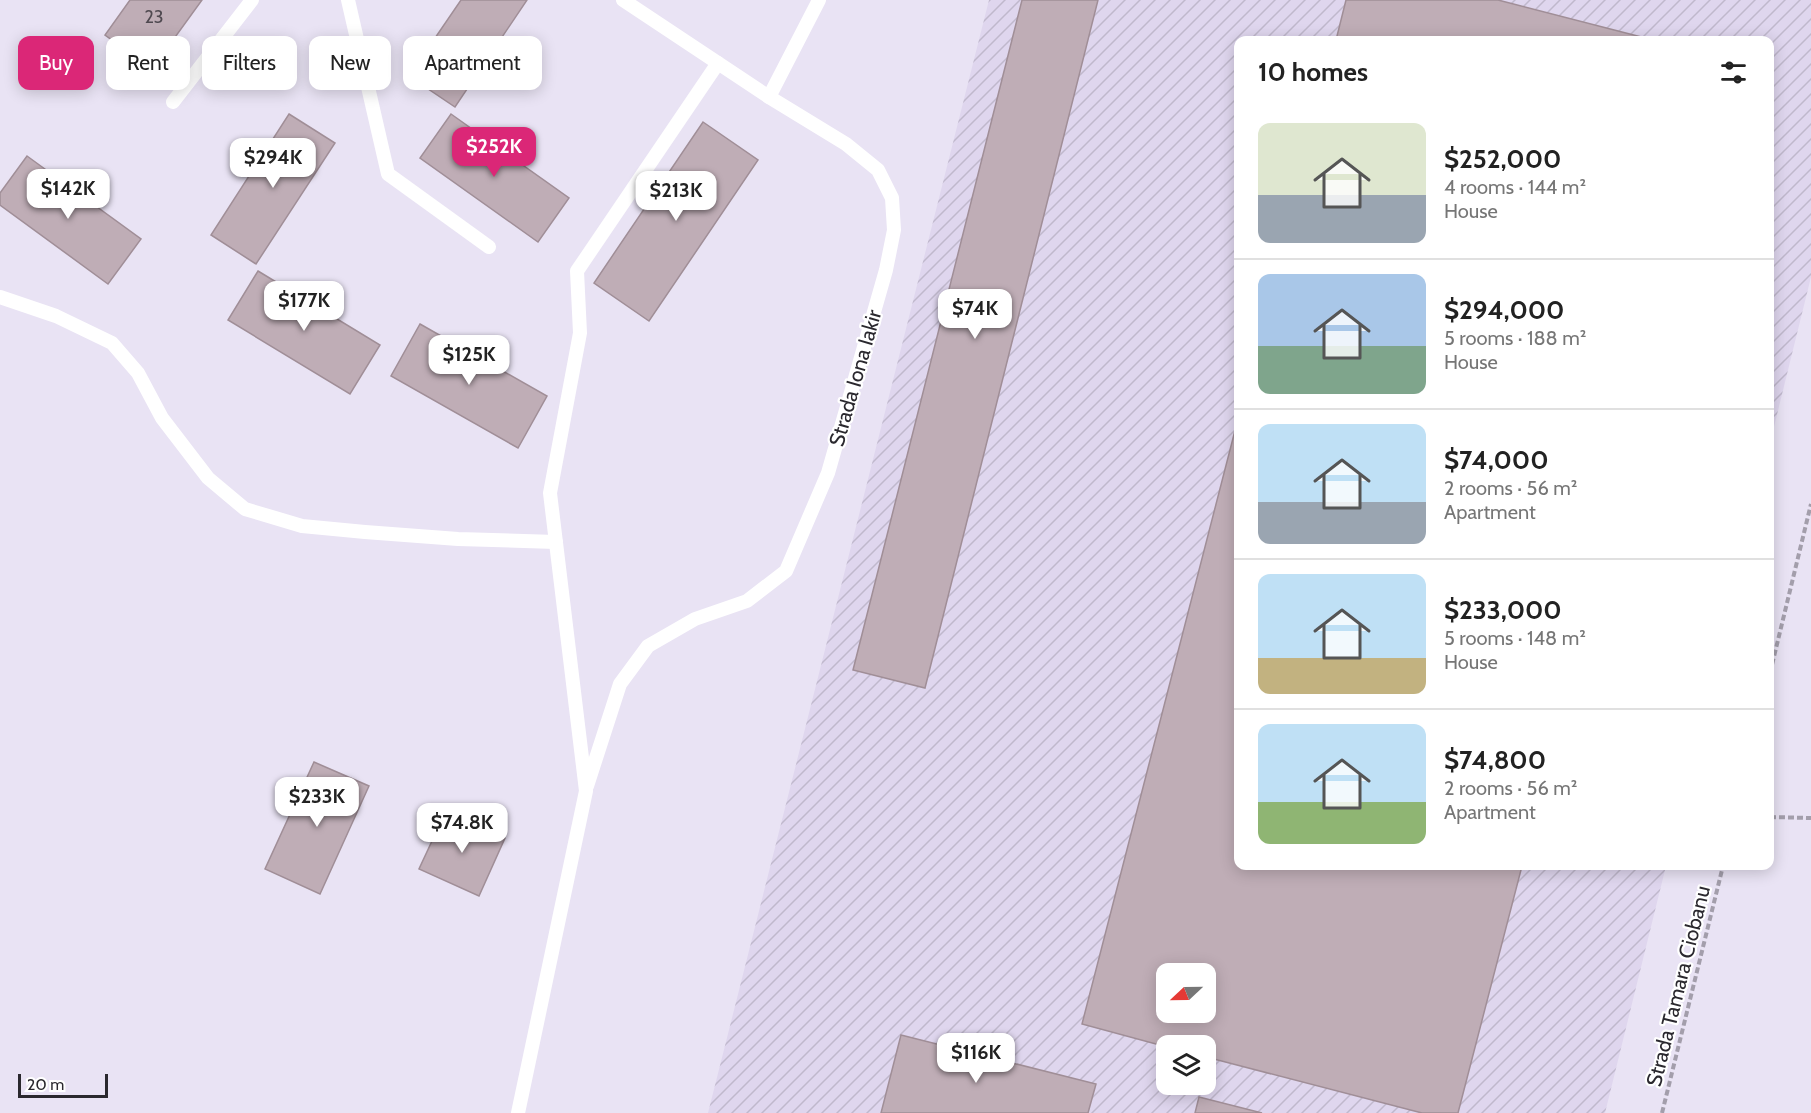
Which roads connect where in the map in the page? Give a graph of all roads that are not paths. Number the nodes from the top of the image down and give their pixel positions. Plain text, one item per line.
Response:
1 (252, 0) edge
2 (348, 0) edge
3 (623, 0) edge
4 (819, 0) edge
5 (718, 63) junction
6 (769, 97) junction
7 (173, 102) dead end
8 (489, 247) dead end
9 (0, 297) edge
10 (556, 542) junction
11 (586, 791) junction
12 (518, 1113) edge

1 - 7 lane
2 - 8 lane
3 - 5 lane, Strada Iona Iakir
4 - 6 lane
5 - 6 lane, Strada Iona Iakir
5 - 10 lane
6 - 11 lane, Strada Iona Iakir
9 - 10 lane
10 - 11 lane
11 - 12 lane

